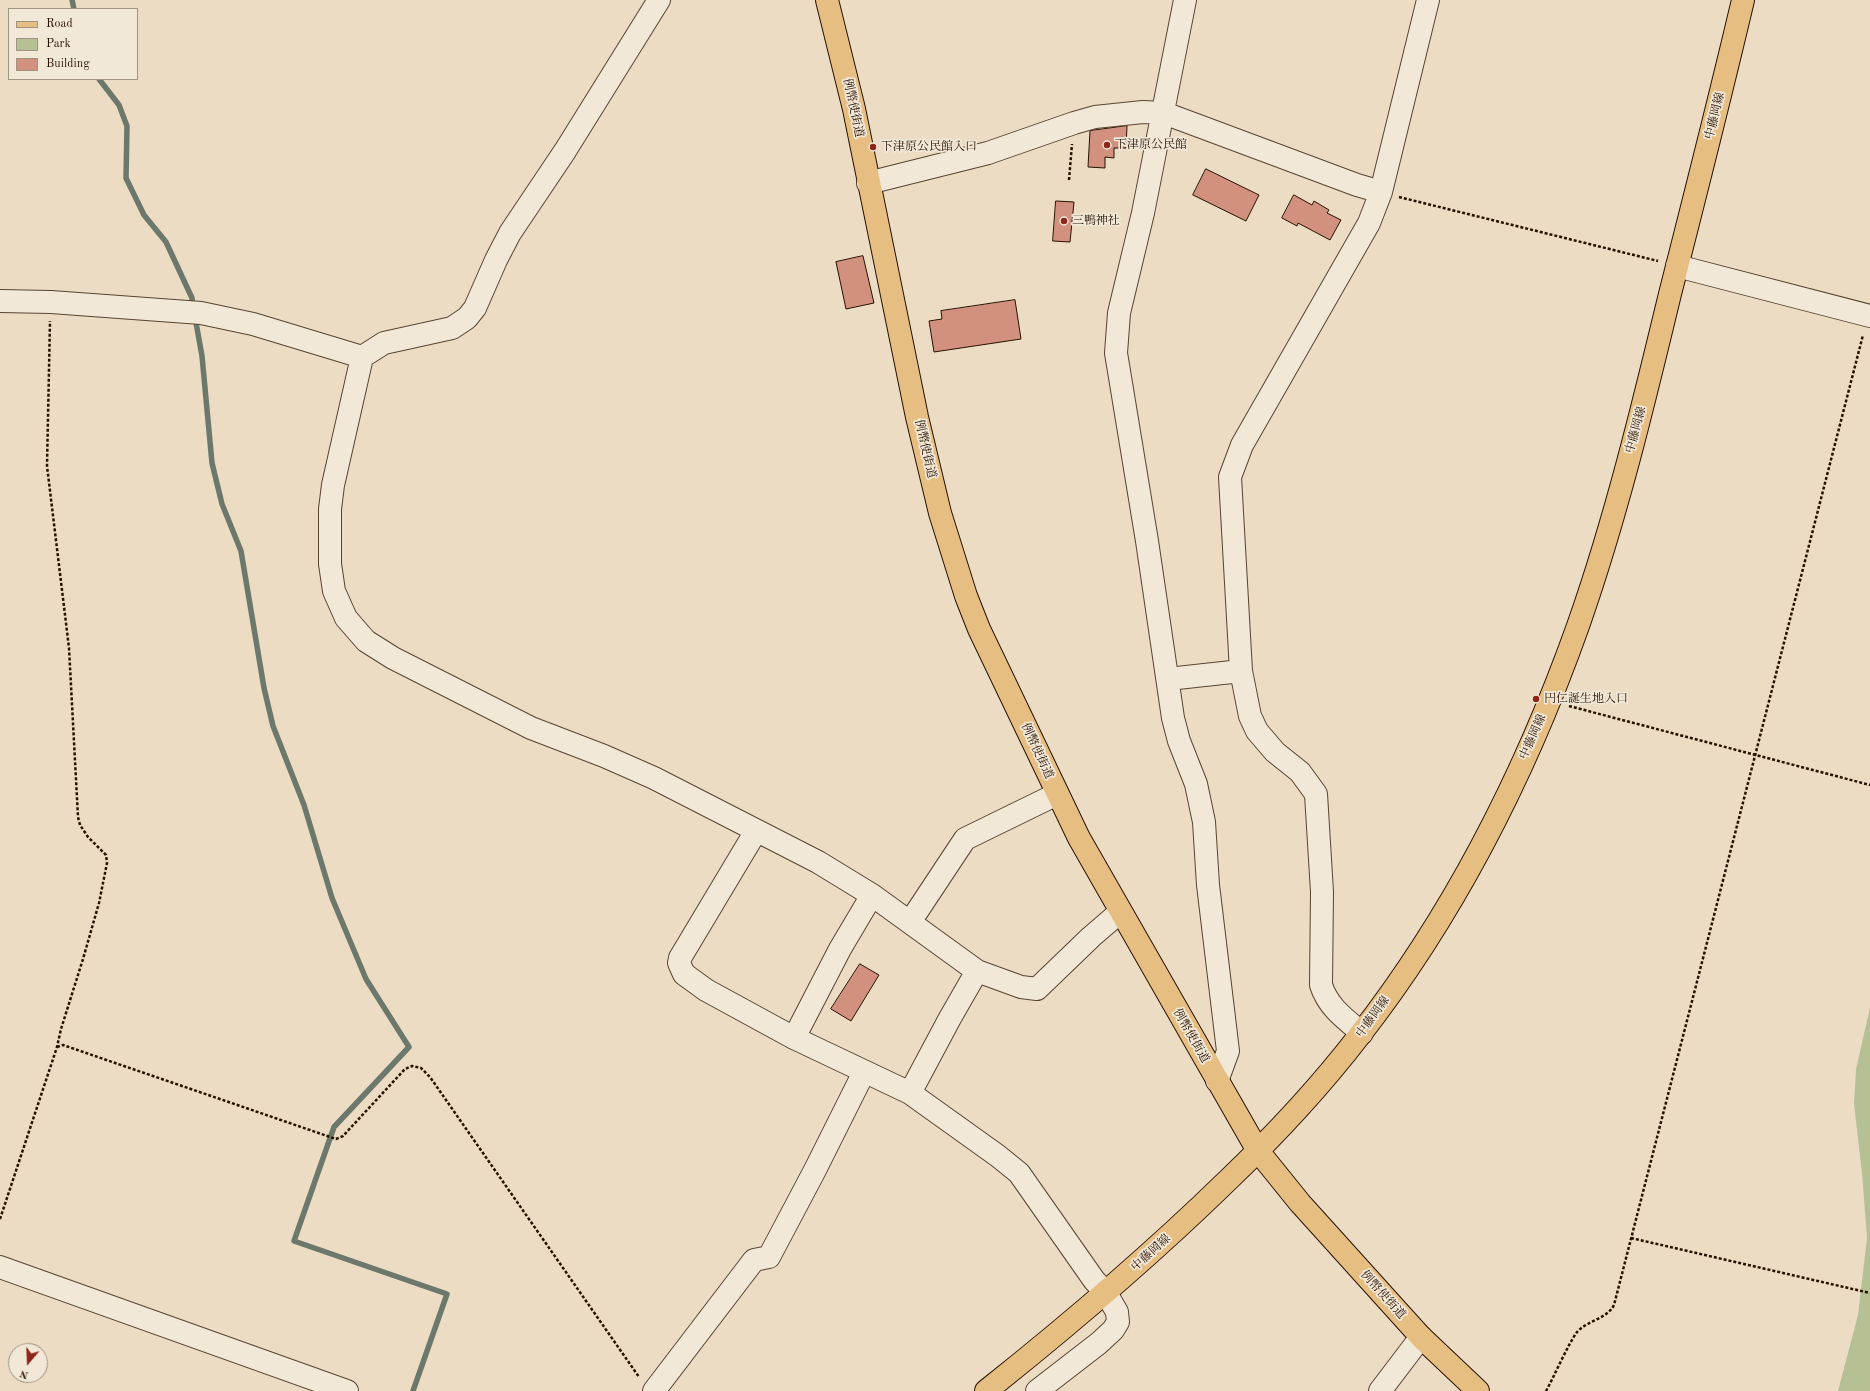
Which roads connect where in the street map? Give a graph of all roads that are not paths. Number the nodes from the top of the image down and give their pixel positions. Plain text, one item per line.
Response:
1 (659, 0) edge
2 (827, 0) edge
3 (1185, 0) edge
4 (1428, 0) edge
5 (1742, 0) edge
6 (1164, 113) junction
7 (868, 183) junction
8 (1382, 192) junction
9 (1677, 266) junction
10 (0, 301) edge
11 (1869, 316) edge
12 (362, 357) junction
13 (1241, 671) junction
14 (1168, 679) junction
15 (1056, 794) junction
16 (756, 831) junction
17 (872, 895) junction
18 (1120, 912) junction
19 (910, 922) junction
20 (977, 971) junction
21 (1362, 1033) junction
22 (794, 1038) junction
23 (864, 1072) junction
24 (1217, 1081) junction
25 (910, 1093) junction
26 (1258, 1151) junction
27 (0, 1268) edge
28 (1106, 1293) junction
29 (1421, 1338) junction
30 (648, 1386) edge
31 (347, 1391) edge
32 (986, 1391) edge
33 (1037, 1391) edge
34 (1380, 1391) edge
35 (1478, 1391) edge

1 - 12 street
2 - 7 main road, 例幣使街道
3 - 6 street
4 - 8 street
5 - 9 main road, 中藤岡線
6 - 7 street
6 - 8 street
6 - 14 street
7 - 15 main road, 例幣使街道
8 - 13 street
9 - 11 street
9 - 21 main road, 中藤岡線
10 - 12 street
12 - 16 street
13 - 14 street
13 - 21 street
14 - 24 street
15 - 18 main road, 例幣使街道
15 - 19 street
16 - 17 street
16 - 22 street
17 - 19 street
17 - 22 street
18 - 20 street
18 - 24 main road, 例幣使街道
19 - 20 street
20 - 25 street
21 - 26 main road, 中藤岡線
22 - 23 street
23 - 25 street
23 - 30 street
24 - 26 main road, 例幣使街道
25 - 28 street
26 - 28 main road, 中藤岡線
26 - 29 main road, 例幣使街道
27 - 31 street
28 - 32 main road, 中藤岡線
28 - 33 street
29 - 34 street
29 - 35 main road, 例幣使街道

